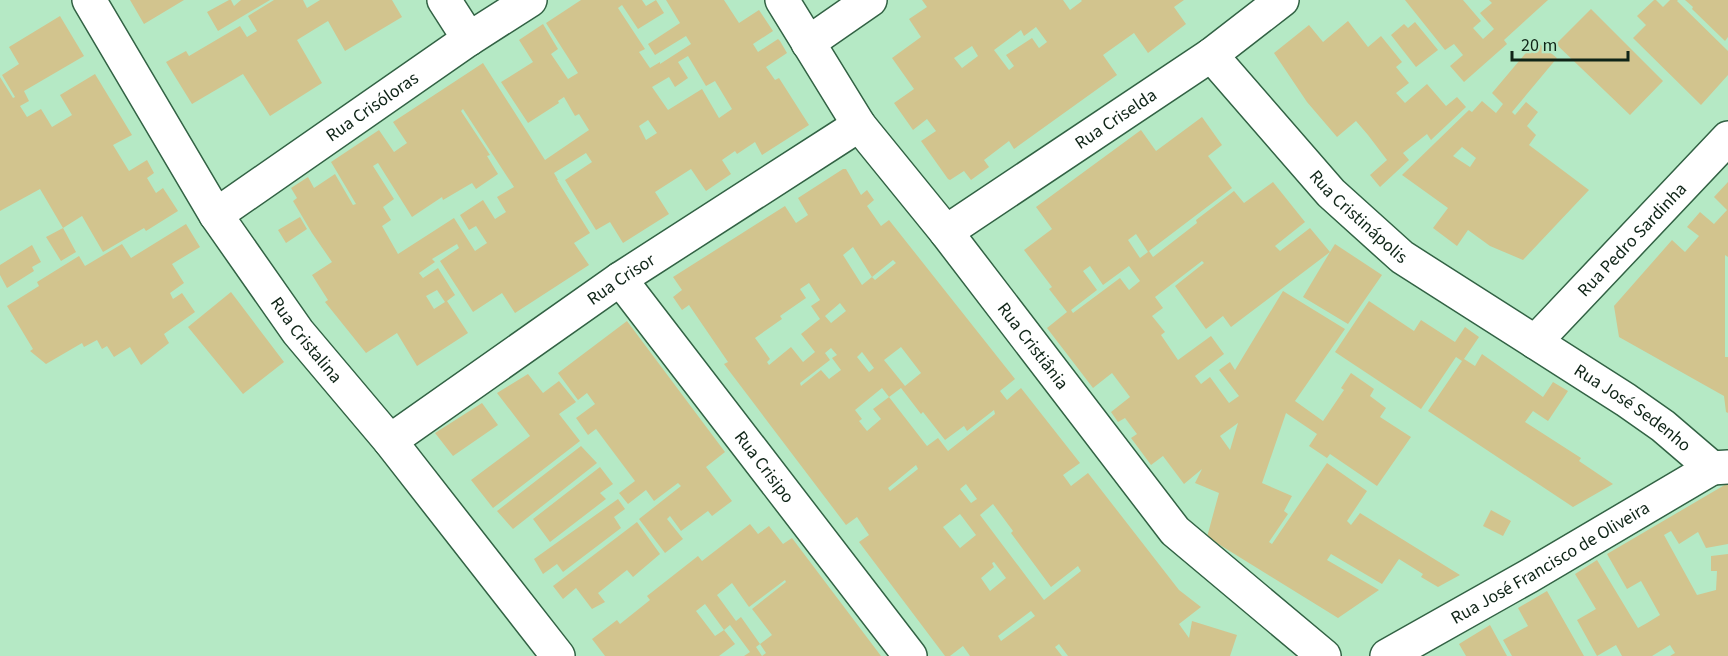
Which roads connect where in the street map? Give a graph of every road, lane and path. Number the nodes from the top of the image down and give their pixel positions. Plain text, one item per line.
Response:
1 (89, 0) edge
2 (444, 0) edge
3 (530, 0) edge
4 (782, 0) edge
5 (870, 0) edge
6 (1282, 0) edge
7 (469, 39) junction
8 (808, 43) junction
9 (1211, 55) junction
10 (859, 125) junction
11 (1728, 138) edge
12 (216, 215) junction
13 (946, 232) junction
14 (620, 279) junction
15 (1535, 342) junction
16 (390, 441) junction
17 (1720, 467) edge
18 (558, 656) edge
19 (910, 656) edge
20 (1323, 656) edge
21 (1387, 656) edge

1 - 12 street, Rua Cristalina
2 - 7 street
3 - 7 street, Rua Crisóloras
4 - 8 street, Rua Cristiânia
5 - 8 street
6 - 9 street, Rua Criselda
7 - 12 street, Rua Crisóloras
8 - 10 street, Rua Cristiânia
9 - 13 street, Rua Criselda
9 - 15 street, Rua Cristinápolis
10 - 13 street, Rua Cristiânia
10 - 14 street, Rua Crisor
11 - 15 street, Rua Pedro Sardinha
12 - 16 street, Rua Cristalina
13 - 20 street, Rua Cristiânia
14 - 16 street, Rua Crisor
14 - 19 street, Rua Crisipo
15 - 17 street, Rua José Sedenho
16 - 18 street, Rua Cristalina
17 - 21 street, Rua José Francisco de Oliveira

